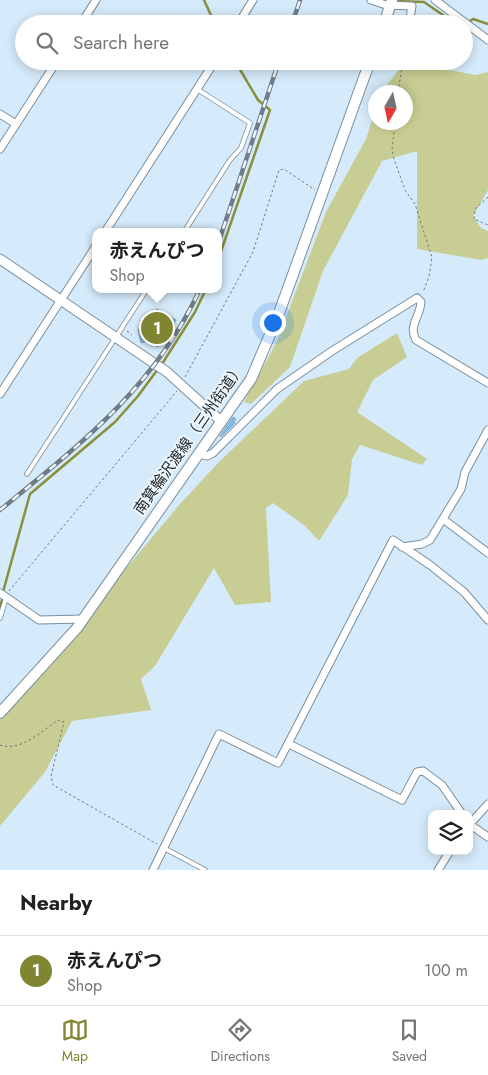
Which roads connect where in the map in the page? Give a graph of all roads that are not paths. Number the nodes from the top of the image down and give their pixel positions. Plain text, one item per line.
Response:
1 (96, 0) edge
2 (253, 0) edge
3 (371, 0) edge
4 (435, 0) edge
5 (391, 3) edge
6 (87, 15) edge
7 (244, 15) edge
8 (387, 15) edge
9 (410, 15) edge
10 (454, 15) edge
11 (473, 29) edge
12 (488, 40) edge
13 (51, 70) edge
14 (209, 70) edge
15 (367, 70) edge
16 (197, 88) junction
17 (0, 114) edge
18 (16, 124) junction
19 (0, 149) edge
20 (107, 228) edge
21 (187, 228) edge
22 (92, 252) edge
23 (0, 259) edge
24 (144, 293) edge
25 (62, 301) junction
26 (116, 337) junction
27 (488, 383) edge
28 (0, 394) edge
29 (221, 421) junction
30 (488, 430) edge
31 (199, 454) junction
32 (27, 474) dead end
33 (443, 518) junction
34 (402, 547) junction
35 (488, 553) edge
36 (3, 595) edge
37 (0, 618) edge
38 (83, 619) junction
39 (488, 620) edge
40 (0, 713) edge
41 (289, 744) junction
42 (488, 804) edge
43 (459, 810) edge
44 (473, 821) edge
45 (473, 828) edge
46 (488, 837) edge
47 (164, 848) junction
48 (447, 855) edge
49 (153, 870) edge
50 (205, 870) edge
51 (438, 870) edge

1 - 6 street
2 - 7 street
3 - 5 street
4 - 10 street
5 - 8 main road
5 - 9 street
11 - 12 street
13 - 18 street
14 - 16 street
15 - 29 main road, 南箕輪沢渡線（三州街道）
16 - 20 street
16 - 21 lane
17 - 18 street
18 - 19 street
22 - 25 street
23 - 25 street
24 - 26 lane
25 - 26 street
25 - 28 street
26 - 29 street
26 - 32 lane
27 - 31 street
29 - 31 main road, 南箕輪沢渡線（三州街道）
30 - 33 street
31 - 38 main road, 南箕輪沢渡線（三州街道）
33 - 34 street
33 - 35 street
34 - 39 street
34 - 41 street
36 - 37 lane
36 - 38 street
38 - 40 main road, 南箕輪沢渡線（三州街道）
41 - 43 street
41 - 47 street
42 - 44 street
45 - 46 street
47 - 49 street
47 - 50 lane
48 - 51 street

